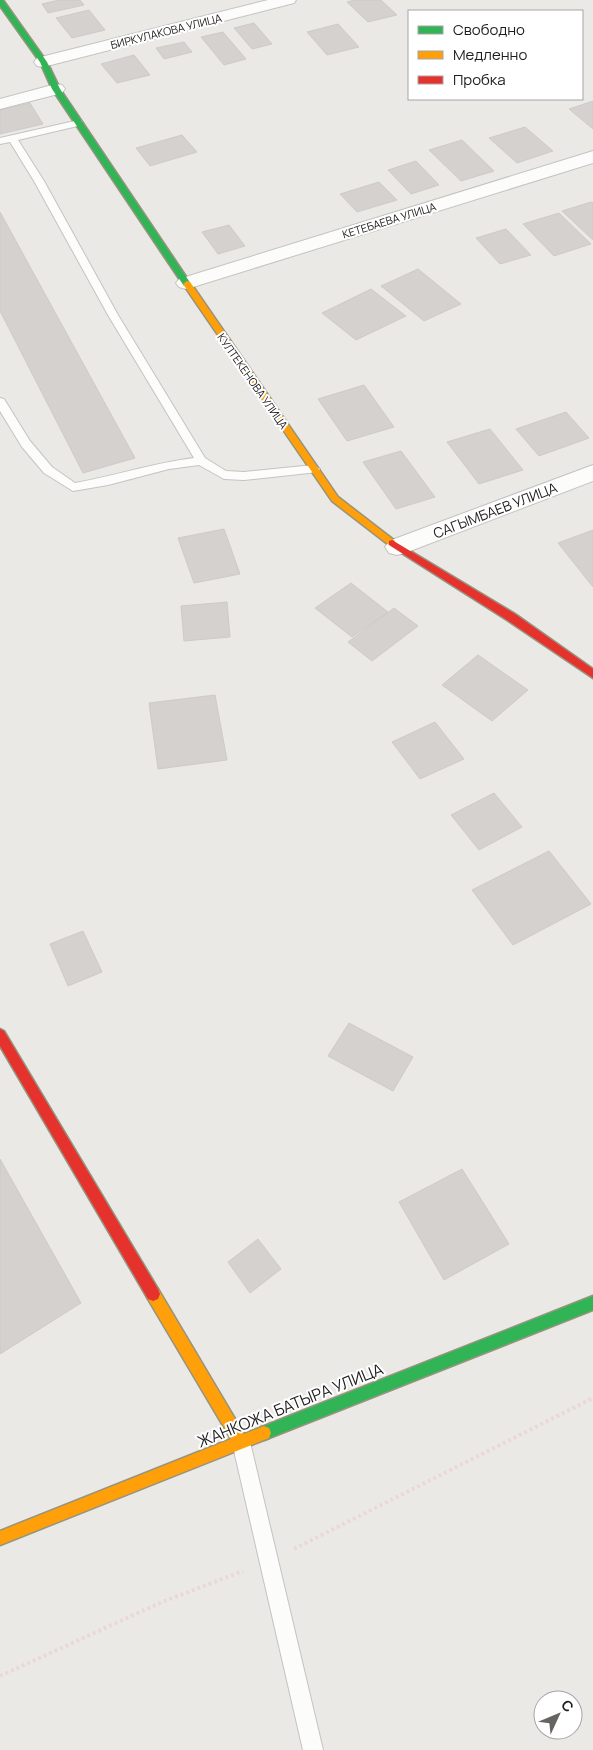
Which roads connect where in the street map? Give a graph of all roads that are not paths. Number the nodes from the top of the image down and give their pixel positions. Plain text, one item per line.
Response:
1 (288, 0) edge
2 (0, 2) edge
3 (43, 62) junction
4 (56, 89) junction
5 (0, 104) edge
6 (79, 124) junction
7 (12, 138) junction
8 (0, 141) edge
9 (593, 157) edge
10 (186, 283) junction
11 (0, 402) edge
12 (201, 461) junction
13 (314, 469) junction
14 (593, 473) edge
15 (397, 547) junction
16 (593, 674) edge
17 (0, 1035) edge
18 (593, 1303) edge
19 (241, 1442) junction
20 (0, 1538) edge
21 (313, 1750) edge

1 - 3 street, БИРКУЛАКОВА УЛИЦА
2 - 3 street, КУЛТЕКЕНОВА УЛИЦА
3 - 4 street, КУЛТЕКЕНОВА УЛИЦА
4 - 5 street
4 - 6 street, КУЛТЕКЕНОВА УЛИЦА
6 - 7 lane
6 - 10 street, КУЛТЕКЕНОВА УЛИЦА
7 - 8 lane
7 - 12 lane
9 - 10 street, КЕТЕБАЕВА УЛИЦА
10 - 13 street, КУЛТЕКЕНОВА УЛИЦА
11 - 12 lane
12 - 13 lane
13 - 15 street, КУЛТЕКЕНОВА УЛИЦА
14 - 15 street, САГЫМБАЕВ УЛИЦА
15 - 16 street, КУЛТЕКЕНОВА УЛИЦА
17 - 19 street
18 - 19 street, ЖАНКОЖА БАТЫРА УЛИЦА
19 - 20 street, ЖАНКОЖА БАТЫРА УЛИЦА
19 - 21 lane

